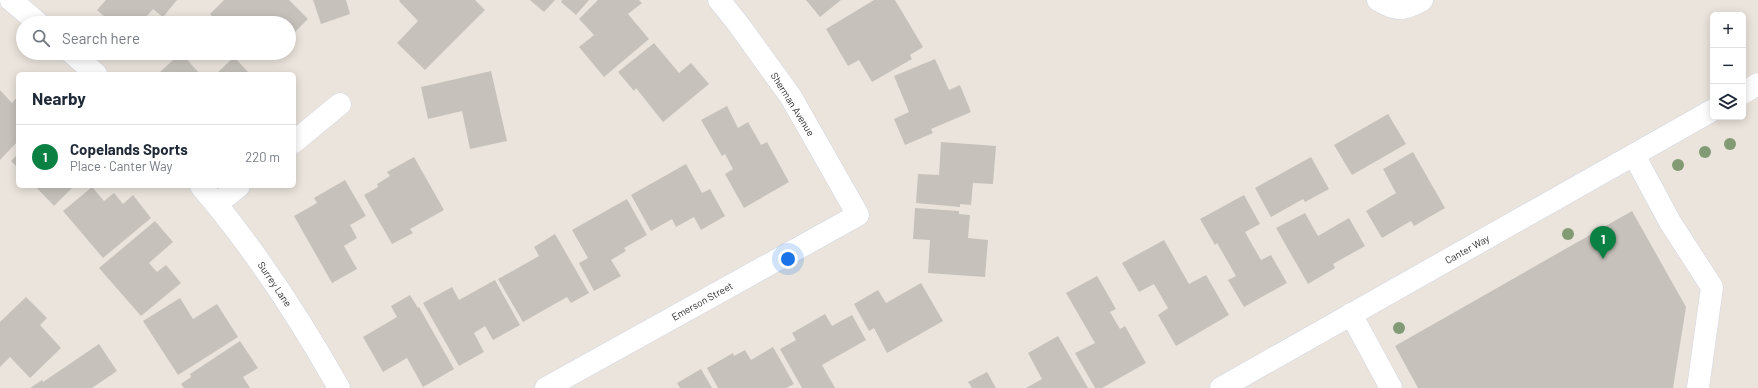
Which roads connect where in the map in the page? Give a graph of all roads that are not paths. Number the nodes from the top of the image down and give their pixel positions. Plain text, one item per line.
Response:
1 (11, 0) edge
2 (719, 0) edge
3 (1378, 0) edge
4 (1422, 0) edge
5 (30, 16) edge
6 (80, 60) edge
7 (94, 72) edge
8 (1758, 84) edge
9 (1746, 91) edge
10 (340, 104) dead end
11 (1710, 112) edge
12 (296, 140) edge
13 (1634, 155) junction
14 (203, 188) edge
15 (236, 188) edge
16 (216, 204) junction
17 (858, 215) joint
18 (1351, 314) junction
19 (339, 388) edge
20 (546, 388) edge
21 (1221, 388) edge
22 (1392, 388) edge
23 (1698, 388) edge

1 - 5 street
2 - 17 street, Sherman Avenue
3 - 4 street
6 - 7 street
8 - 9 street
10 - 12 street
11 - 13 street, Canter Way
13 - 18 street, Canter Way
13 - 23 street
14 - 16 street, Surrey Lane
15 - 16 street
16 - 19 street, Surrey Lane
17 - 20 street, Emerson Street
18 - 21 street, Canter Way
18 - 22 street

